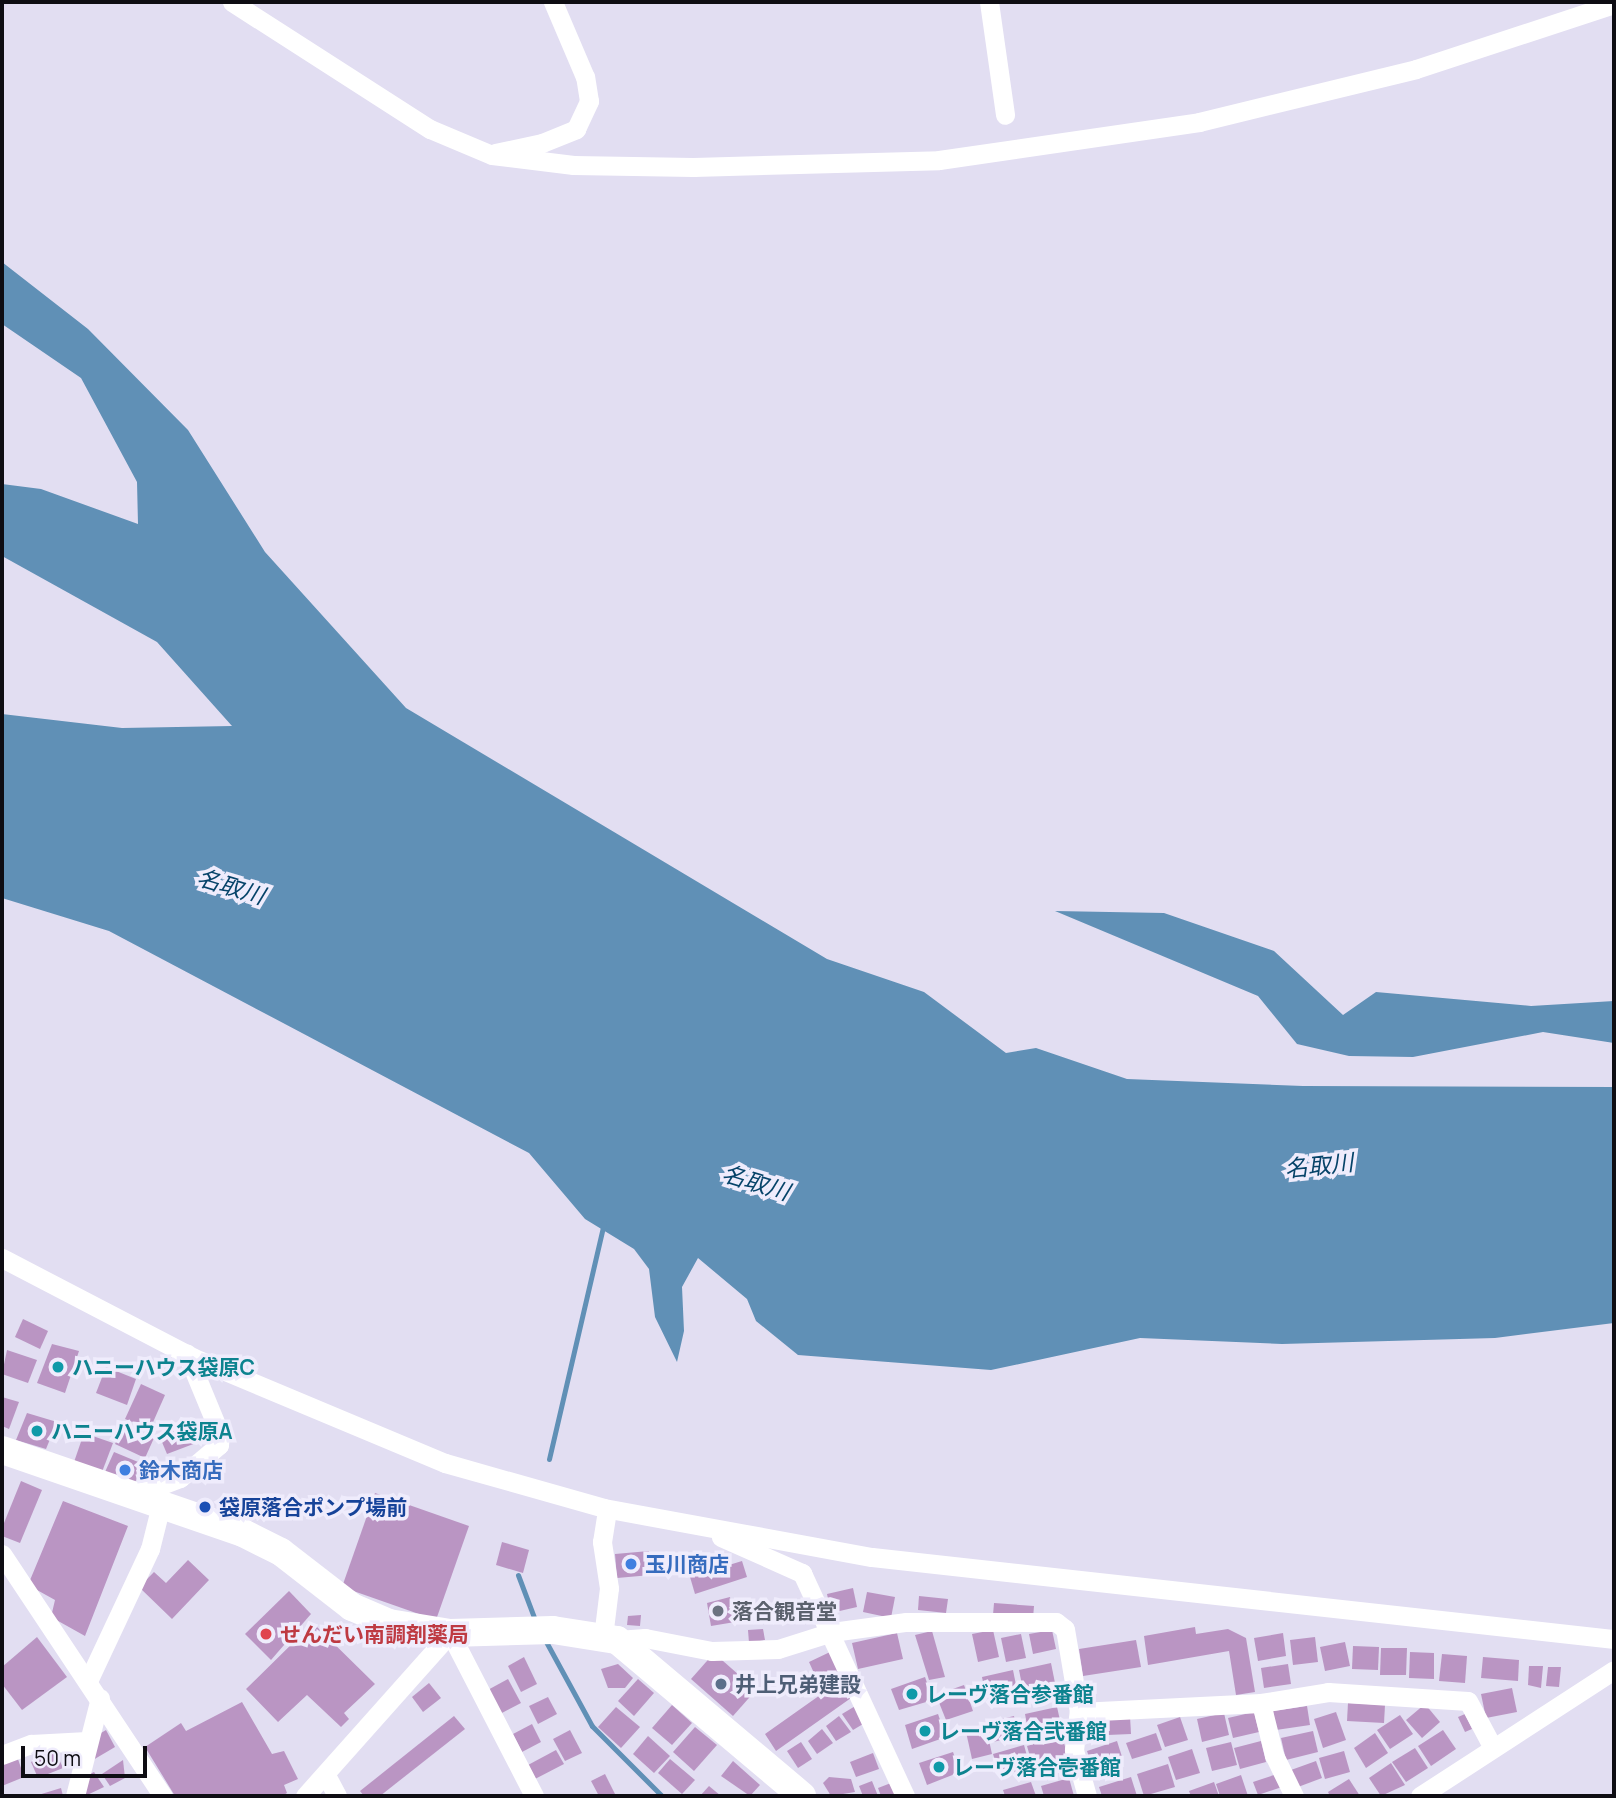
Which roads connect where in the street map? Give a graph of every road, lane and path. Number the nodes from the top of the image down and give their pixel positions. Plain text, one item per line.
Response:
1 (232, 2) edge
2 (553, 2) edge
3 (989, 2) edge
4 (1614, 4) edge
5 (1005, 115) dead end
6 (492, 155) junction
7 (2, 1258) edge
8 (187, 1354) junction
9 (2, 1450) edge
10 (151, 1497) junction
11 (607, 1508) junction
12 (711, 1528) junction
13 (2, 1554) edge
14 (832, 1632) junction
15 (450, 1633) junction
16 (610, 1638) junction
17 (1614, 1639) edge
18 (1614, 1670) edge
19 (89, 1679) junction
20 (100, 1698) junction
21 (1261, 1703) junction
22 (1079, 1712) junction
23 (87, 1741) junction
24 (1493, 1748) junction
25 (2, 1755) edge
26 (327, 1777) junction
27 (75, 1796) edge
28 (163, 1796) edge
29 (305, 1796) edge
30 (337, 1796) edge
31 (534, 1796) edge
32 (802, 1796) edge
33 (905, 1796) edge
34 (1087, 1796) edge
35 (1294, 1796) edge
36 (1420, 1796) edge

1 - 6 street
2 - 6 street
3 - 5 street
4 - 6 street
7 - 8 street
8 - 10 street
8 - 11 street
9 - 10 street
10 - 15 street
10 - 19 street
11 - 12 street
11 - 16 street
12 - 14 street
12 - 17 street
13 - 19 street
14 - 16 street
14 - 22 street
14 - 33 street
15 - 16 street
15 - 26 street
15 - 31 street
16 - 32 street
18 - 24 street
19 - 20 street
20 - 23 street
20 - 28 street
21 - 22 street
21 - 24 street
21 - 35 street
22 - 34 street
23 - 25 street
23 - 27 street
24 - 36 street
26 - 29 street
26 - 30 street

